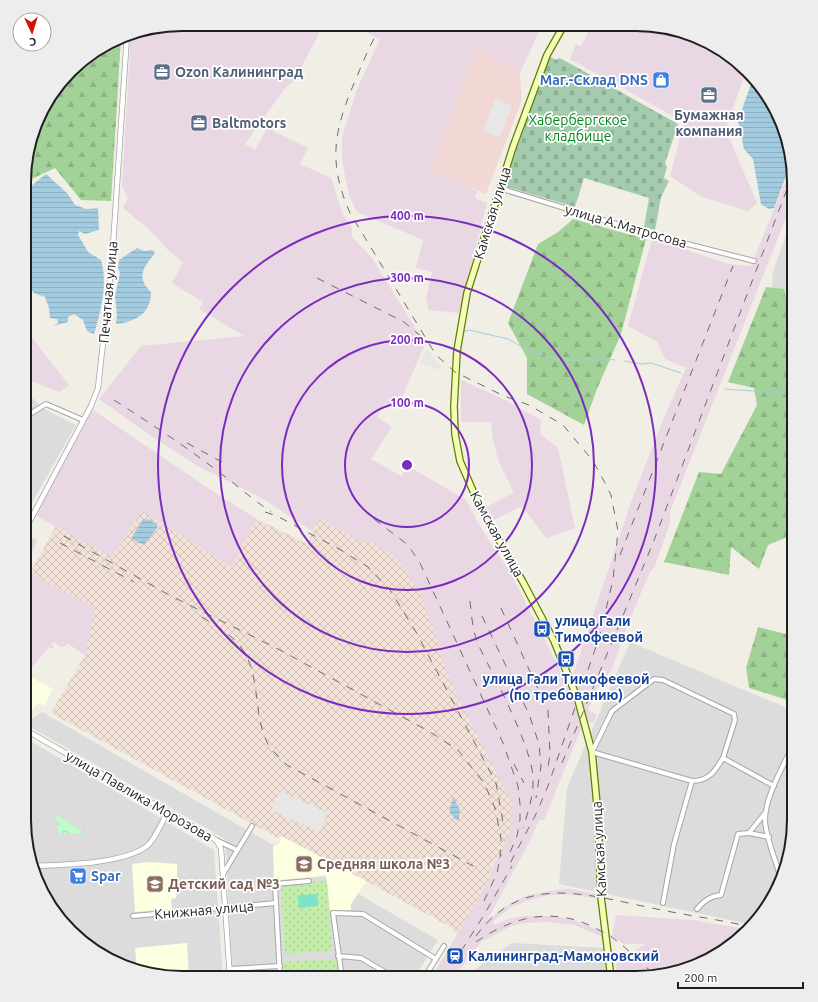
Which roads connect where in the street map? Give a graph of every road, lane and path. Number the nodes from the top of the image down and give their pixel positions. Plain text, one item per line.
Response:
1 (561, 31) edge
2 (127, 42) edge
3 (499, 188) junction
4 (754, 261) dead end
5 (31, 413) edge
6 (83, 420) junction
7 (31, 519) edge
8 (31, 734) edge
9 (592, 752) junction
10 (723, 758) junction
11 (787, 759) edge
12 (692, 781) junction
13 (774, 786) junction
14 (168, 811) junction
15 (765, 812) junction
16 (252, 826) dead end
17 (749, 832) junction
18 (769, 837) junction
19 (216, 840) junction
20 (238, 850) junction
21 (38, 866) edge
22 (778, 870) edge
23 (223, 874) junction
24 (309, 881) dead end
25 (276, 903) junction
26 (663, 903) dead end
27 (225, 909) junction
28 (697, 909) dead end
29 (133, 916) dead end
30 (444, 946) dead end
31 (338, 956) junction
32 (436, 959) junction
33 (280, 966) junction
34 (230, 970) joint
35 (280, 971) edge
36 (342, 971) edge
37 (383, 971) edge
38 (428, 971) edge
39 (610, 971) edge

1 - 3 main road, Камская улица
2 - 6 street, Печатная улица
3 - 4 street, улица А.Матросова
3 - 9 main road, Камская улица
5 - 6 street
6 - 7 street, Печатная улица
8 - 14 street, улица Павлика Морозова
9 - 10 street
9 - 12 street
9 - 39 main road, Камская улица
10 - 12 street
10 - 13 street
11 - 13 street
12 - 26 street
13 - 15 street
14 - 19 street, улица Павлика Морозова
14 - 21 street
15 - 17 street
15 - 18 street
16 - 20 street
17 - 18 street
17 - 28 street
18 - 22 street
19 - 20 street
19 - 23 street, улица Павлика Морозова
20 - 23 street
23 - 27 street, улица Павлика Морозова
24 - 25 street
25 - 27 street, Книжная улица
25 - 33 street
27 - 29 street, Книжная улица
27 - 34 street, улица Павлика Морозова
30 - 32 street
31 - 32 street
31 - 36 street
31 - 37 street
32 - 38 street
33 - 34 street
33 - 35 street

